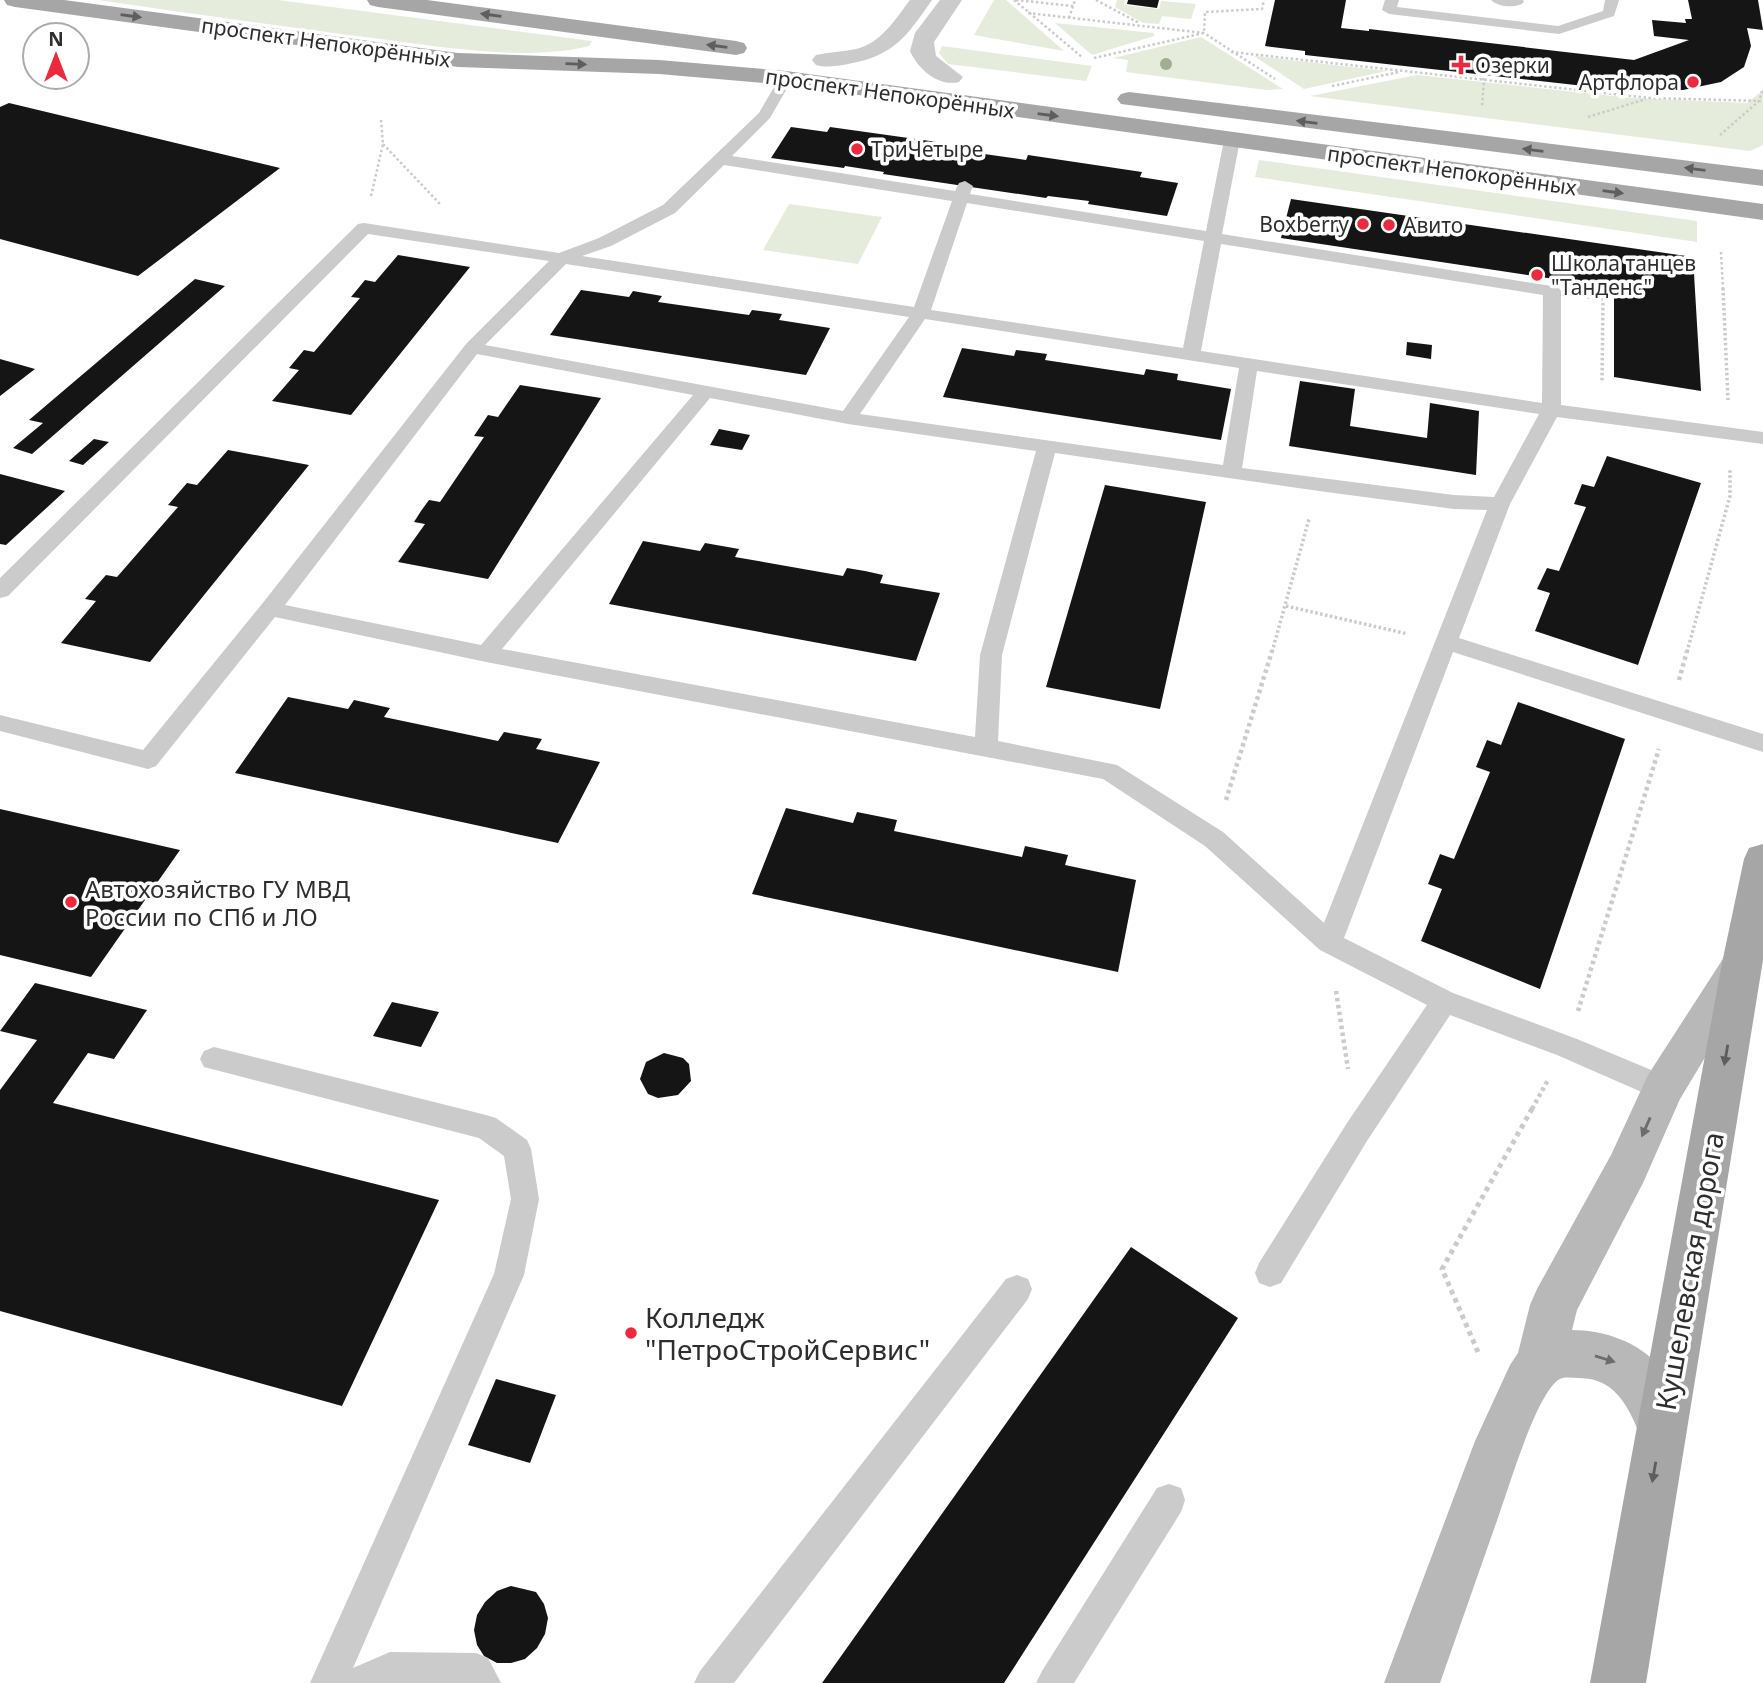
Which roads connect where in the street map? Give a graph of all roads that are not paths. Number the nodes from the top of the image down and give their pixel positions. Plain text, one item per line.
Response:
1 (15, 0) edge
2 (381, 0) edge
3 (921, 0) edge
4 (951, 0) edge
5 (1392, 0) edge
6 (1498, 0) edge
7 (1612, 0) edge
8 (1517, 2) dead end
9 (755, 51) dead end
10 (824, 60) junction
11 (792, 67) junction
12 (951, 77) junction
13 (979, 80) dead end
14 (1102, 96) dead end
15 (1232, 140) junction
16 (719, 159) junction
17 (1763, 178) edge
18 (963, 192) junction
19 (1763, 212) edge
20 (1213, 239) junction
21 (563, 257) junction
22 (920, 313) junction
23 (471, 348) junction
24 (1191, 354) junction
25 (1249, 363) junction
26 (705, 392) junction
27 (1551, 410) junction
28 (848, 418) junction
29 (1763, 438) edge
30 (1047, 446) junction
31 (1232, 471) junction
32 (1500, 504) junction
33 (0, 591) edge
34 (270, 609) junction
35 (1446, 642) junction
36 (486, 654) junction
37 (0, 723) edge
38 (1763, 743) edge
39 (986, 748) junction
40 (1763, 859) edge
41 (1329, 943) junction
42 (1742, 963) junction
43 (1444, 1001) junction
44 (214, 1059) dead end
45 (1663, 1088) junction
46 (1270, 1273) dead end
47 (1017, 1289) dead end
48 (1540, 1364) junction
49 (1662, 1427) junction
50 (1169, 1500) dead end
51 (328, 1683) edge
52 (358, 1683) edge
53 (483, 1683) edge
54 (712, 1683) edge
55 (1054, 1683) edge
56 (1412, 1683) edge
57 (1618, 1683) edge

1 -> 11 main road, проспект Непокорённых
9 -> 2 main road, проспект Непокорённых
3 - 10 street
4 - 12 street
5 - 7 lane
6 - 8 lane
10 - 11 main road, проспект Непокорённых
10 - 12 main road, проспект Непокорённых
11 -> 15 main road, проспект Непокорённых
11 - 16 lane
12 - 13 main road, проспект Непокорённых
17 -> 14 main road, проспект Непокорённых
15 -> 19 main road, проспект Непокорённых
15 - 20 lane
16 - 18 lane
16 - 21 lane
18 - 20 lane
18 - 22 lane
20 - 24 lane
20 - 27 lane
21 - 22 lane
21 - 23 lane
21 - 33 lane
22 - 24 lane
22 - 28 lane
23 - 26 lane
23 - 34 lane
24 - 25 lane
25 - 27 lane
25 - 31 lane
26 - 28 lane
26 - 36 lane
27 - 29 lane
27 - 32 lane
28 - 30 lane
30 - 31 lane
30 - 39 lane
31 - 32 lane
32 - 35 lane
34 - 36 lane
34 - 37 lane
35 - 38 lane
35 - 41 lane
36 - 39 lane
39 - 41 lane
40 - 42 main road, Кушелевская дорога
41 - 43 lane
42 - 45 main road
42 -> 49 main road, Кушелевская дорога
43 - 45 lane
43 - 46 lane
44 - 51 lane
45 -> 48 main road
47 - 54 lane
48 -> 49 main road
48 - 56 main road
49 -> 57 main road, Кушелевская дорога
50 - 55 lane
52 - 53 lane

